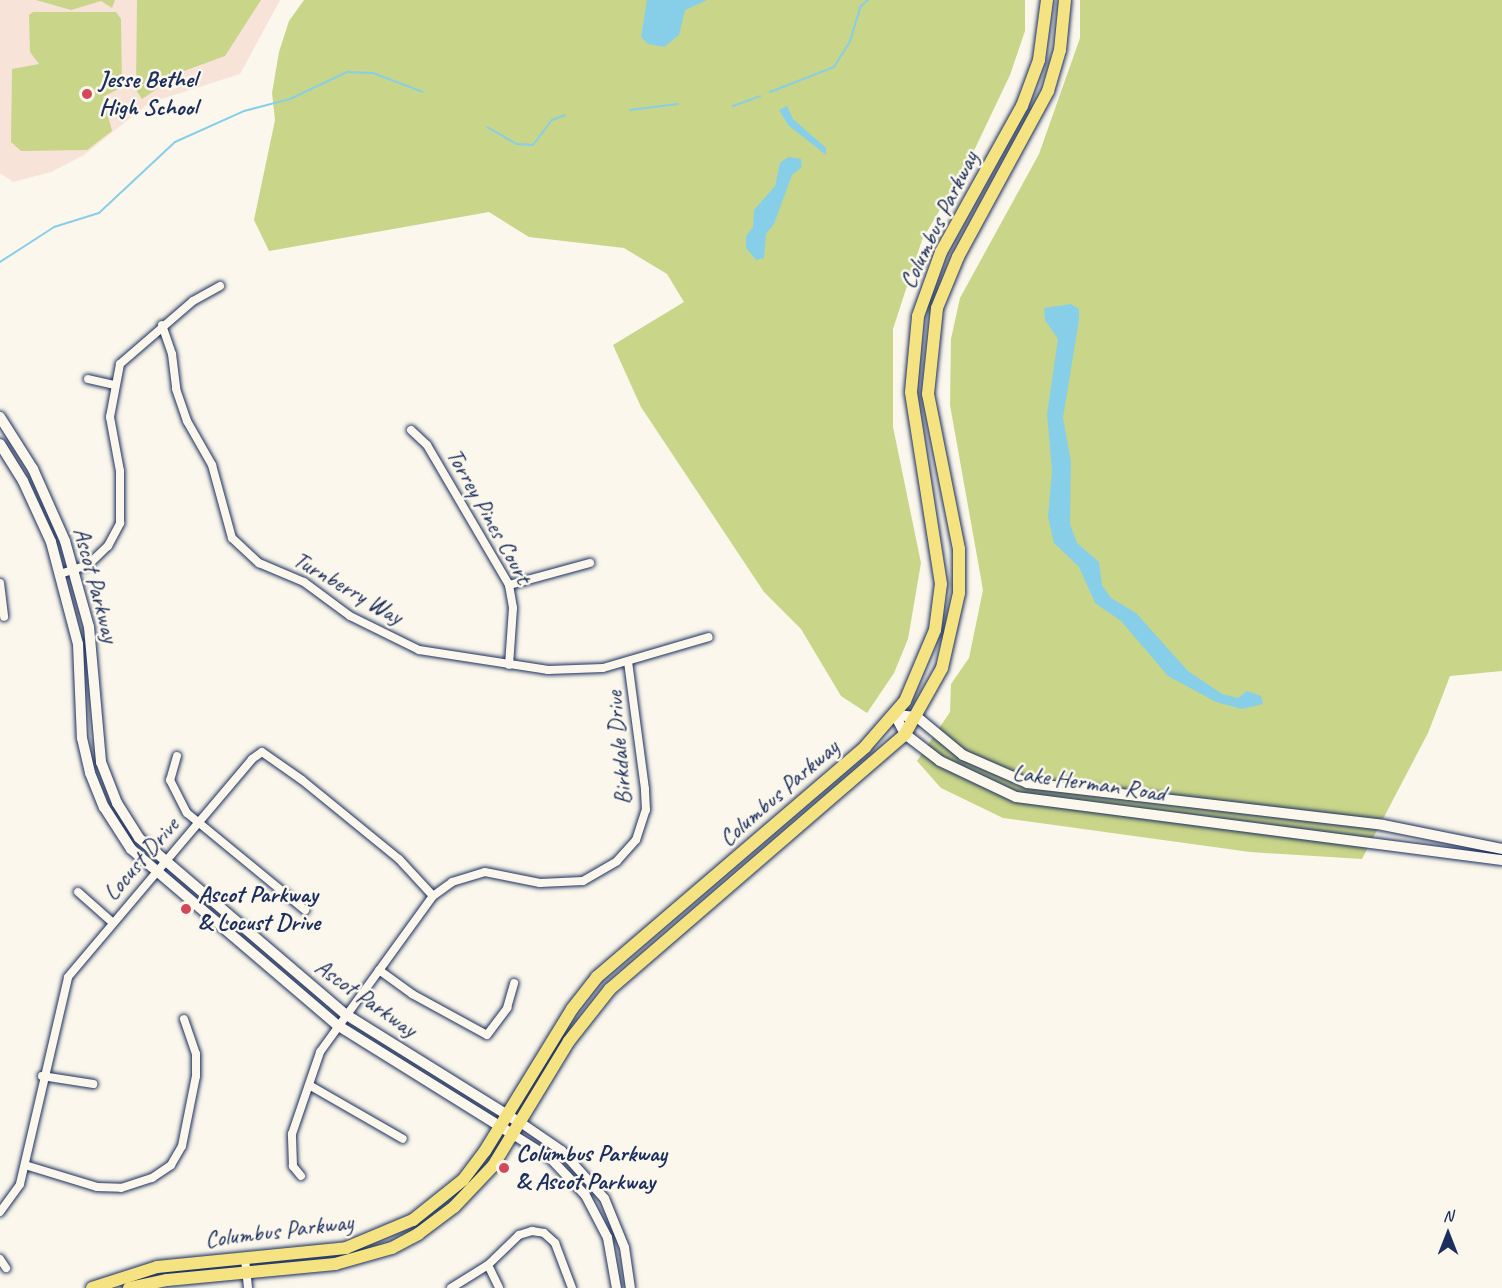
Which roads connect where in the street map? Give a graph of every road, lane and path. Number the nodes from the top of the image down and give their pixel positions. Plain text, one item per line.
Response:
1 (1047, 0) edge
2 (1065, 0) edge
3 (220, 286) dead end
4 (162, 325) junction
5 (88, 378) dead end
6 (114, 385) junction
7 (0, 417) edge
8 (411, 430) dead end
9 (11, 433) junction
10 (0, 439) edge
11 (0, 444) edge
12 (590, 563) dead end
13 (74, 570) junction
14 (60, 574) junction
15 (0, 583) edge
16 (509, 585) junction
17 (4, 617) dead end
18 (709, 637) dead end
19 (628, 661) junction
20 (509, 665) junction
21 (895, 715) junction
22 (917, 717) junction
23 (905, 735) junction
24 (177, 756) dead end
25 (198, 823) junction
26 (1502, 849) edge
27 (1502, 860) edge
28 (164, 863) junction
29 (155, 873) junction
30 (78, 892) dead end
31 (433, 896) junction
32 (305, 910) dead end
33 (112, 922) junction
34 (379, 970) junction
35 (514, 983) dead end
36 (345, 1014) junction
37 (184, 1019) dead end
38 (337, 1025) junction
39 (42, 1076) junction
40 (93, 1084) dead end
41 (309, 1085) junction
42 (508, 1115) junction
43 (520, 1122) junction
44 (500, 1127) junction
45 (514, 1135) junction
46 (403, 1138) dead end
47 (25, 1165) junction
48 (301, 1176) dead end
49 (0, 1212) edge
50 (0, 1259) edge
51 (245, 1259) junction
52 (488, 1265) junction
53 (6, 1268) dead end
54 (247, 1274) junction
55 (92, 1288) edge
56 (129, 1288) edge
57 (248, 1288) edge
58 (451, 1288) edge
59 (499, 1288) edge
60 (572, 1288) edge
61 (616, 1288) edge
62 (630, 1288) edge

1 - 21 main road, Columbus Parkway
2 - 22 main road, Columbus Parkway
3 - 4 street
4 - 6 street
4 - 20 street, Turnberry Way
5 - 6 street
6 - 13 street
7 - 9 main road, Ascot Parkway
8 - 16 street, Torrey Pines Court
9 - 10 street
9 - 13 main road, Ascot Parkway
11 - 14 main road, Ascot Parkway
12 - 16 street
13 - 14 street
13 - 28 main road, Ascot Parkway
14 - 29 main road, Ascot Parkway
15 - 17 street
16 - 20 street, Torrey Pines Court
18 - 19 street, Turnberry Way
19 - 20 street, Turnberry Way
19 - 31 street, Birkdale Drive
21 - 22 main road
21 - 23 main road, Lake Herman Road
21 - 42 main road, Columbus Parkway
22 - 23 main road, Columbus Parkway
22 - 26 main road, Lake Herman Road
23 - 27 main road, Lake Herman Road
23 - 43 main road, Columbus Parkway
24 - 25 street
25 - 28 street, Locust Drive
25 - 31 street, Locust Drive
25 - 32 street
28 - 29 street, Locust Drive
28 - 36 main road, Ascot Parkway
29 - 33 street, Locust Drive
29 - 38 main road, Ascot Parkway
30 - 33 street
31 - 34 street, Birkdale Drive
33 - 39 street, Locust Drive
34 - 35 street
34 - 36 street, Birkdale Drive
36 - 38 street, Birkdale Drive
36 - 42 main road, Ascot Parkway
37 - 47 street
38 - 41 street, Birkdale Drive
38 - 44 main road, Ascot Parkway
39 - 40 street
39 - 47 street, Locust Drive
41 - 46 street
41 - 48 street, Birkdale Drive
42 - 43 main road, Ascot Parkway
42 - 44 main road, Columbus Parkway
43 - 45 main road, Columbus Parkway
43 - 62 street, Ascot Parkway
44 - 45 main road, Ascot Parkway
44 - 51 main road, Columbus Parkway
45 - 54 main road, Columbus Parkway
45 - 61 street, Ascot Parkway
47 - 49 street, Locust Drive
50 - 53 street
51 - 54 street
51 - 55 main road, Columbus Parkway
52 - 58 street
52 - 59 street
52 - 60 street
54 - 56 main road, Columbus Parkway
54 - 57 street

